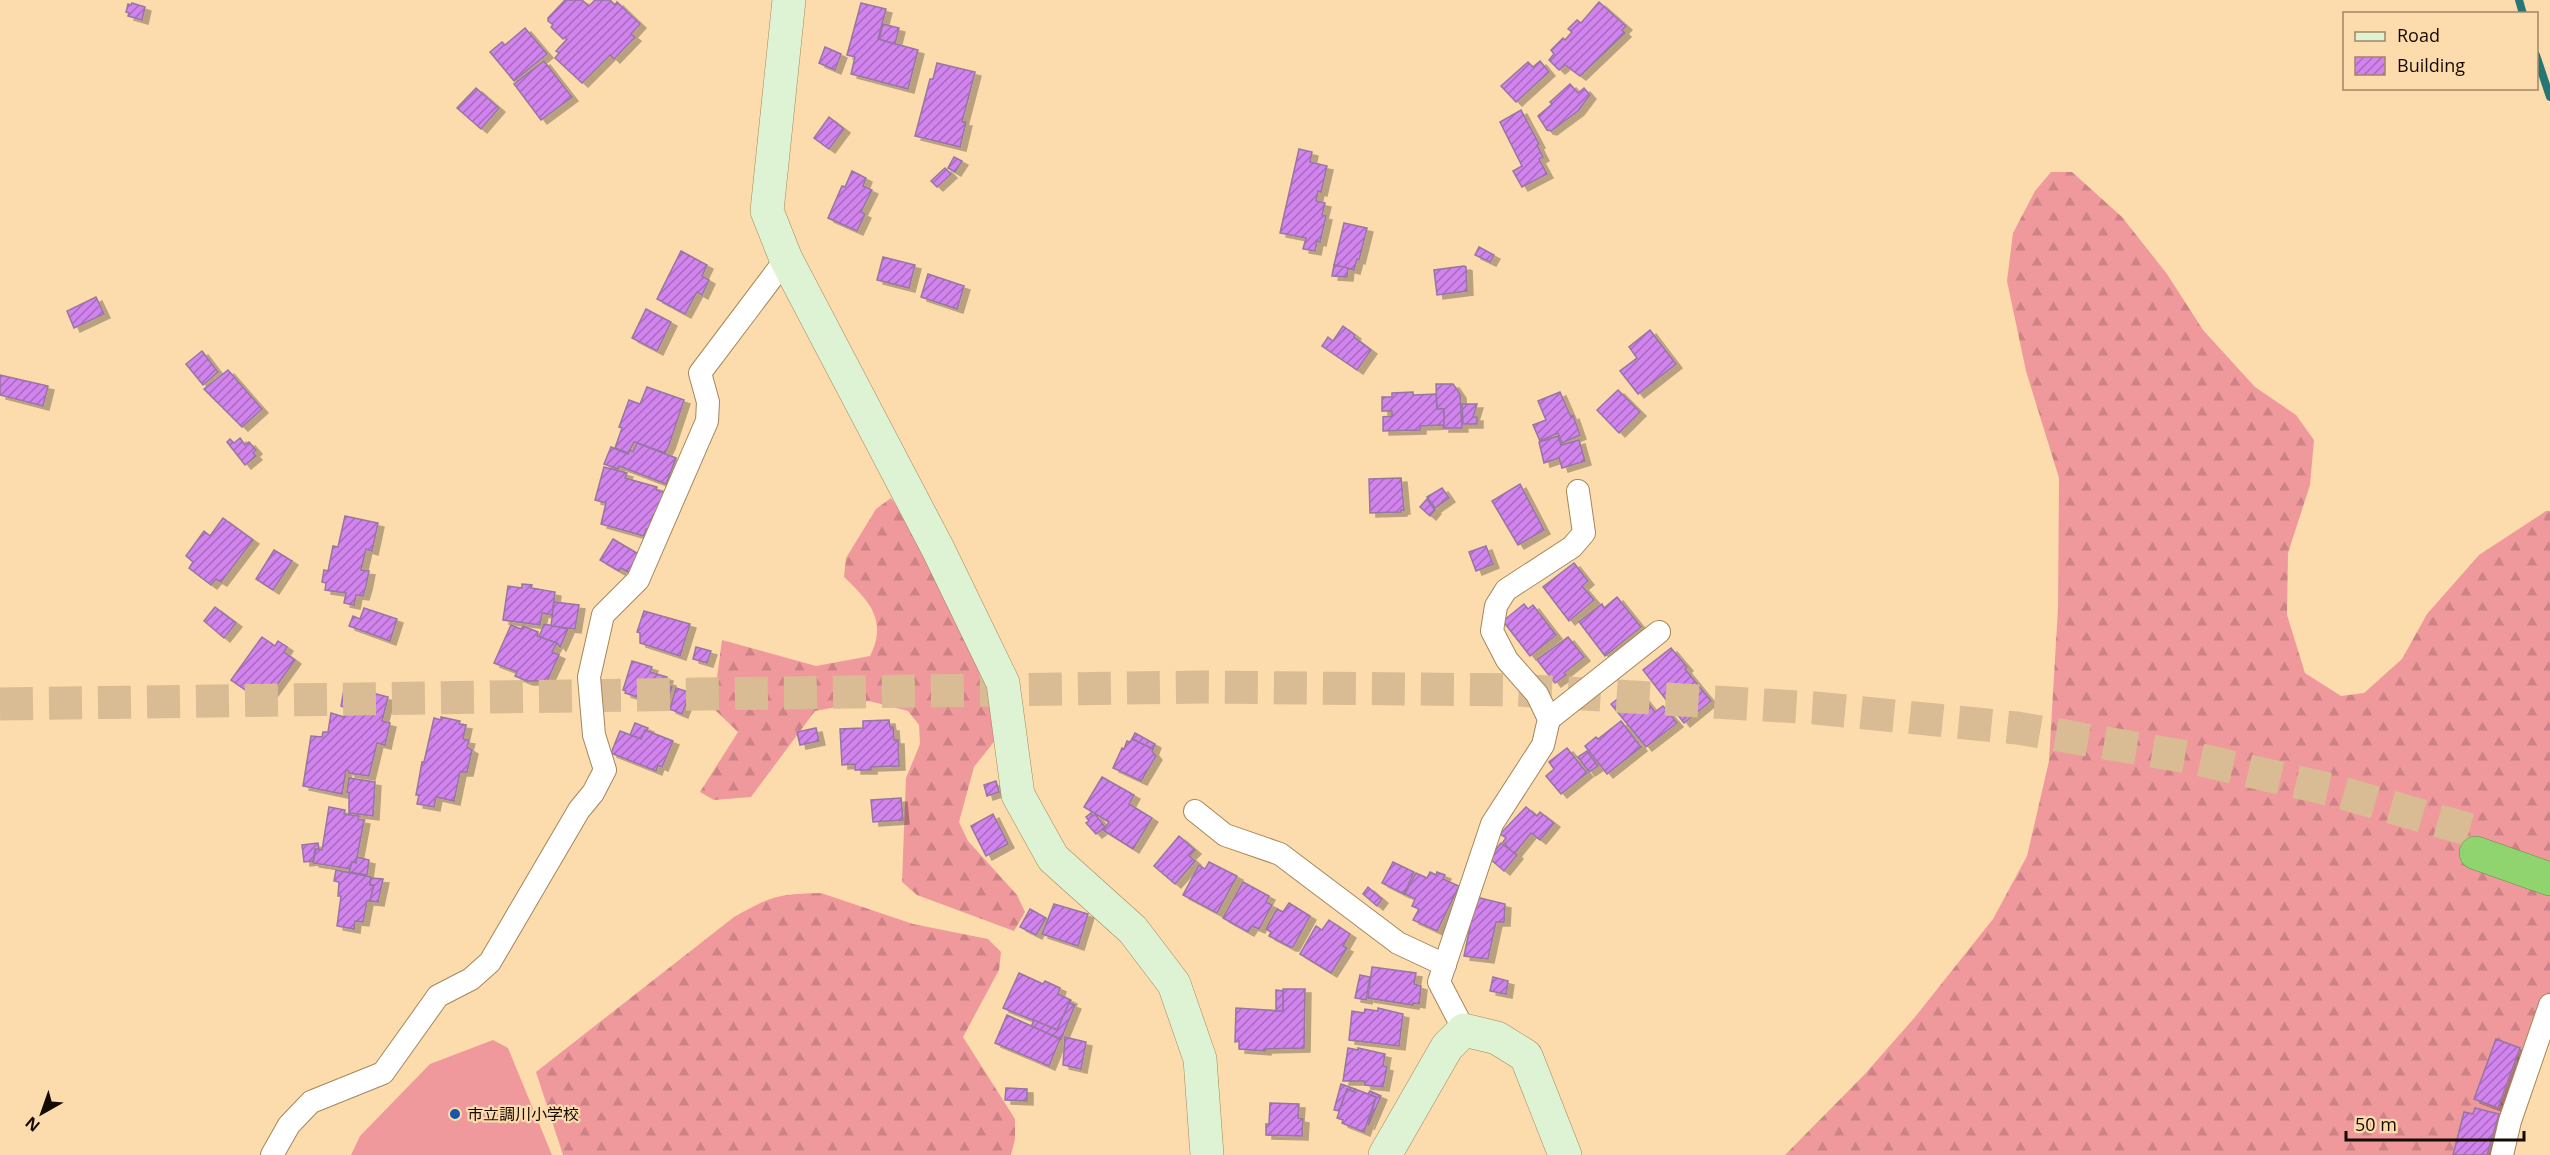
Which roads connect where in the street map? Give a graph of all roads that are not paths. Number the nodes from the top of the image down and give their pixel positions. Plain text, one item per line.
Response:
1 (789, 0) edge
2 (786, 259) junction
3 (1578, 491) dead end
4 (1659, 632) dead end
5 (1549, 719) junction
6 (1195, 811) dead end
7 (2550, 860) edge
8 (2550, 879) edge
9 (1445, 965) junction
10 (2550, 1005) edge
11 (1464, 1030) junction
12 (273, 1155) edge
13 (1207, 1155) edge
14 (1385, 1155) edge
15 (1565, 1155) edge
16 (2502, 1155) edge

1 - 2 street
2 - 12 street
2 - 13 street
3 - 5 street
4 - 5 street
5 - 9 street
6 - 9 street
7 - 8 highway
9 - 11 street
10 - 16 street
11 - 14 street
11 - 15 street

